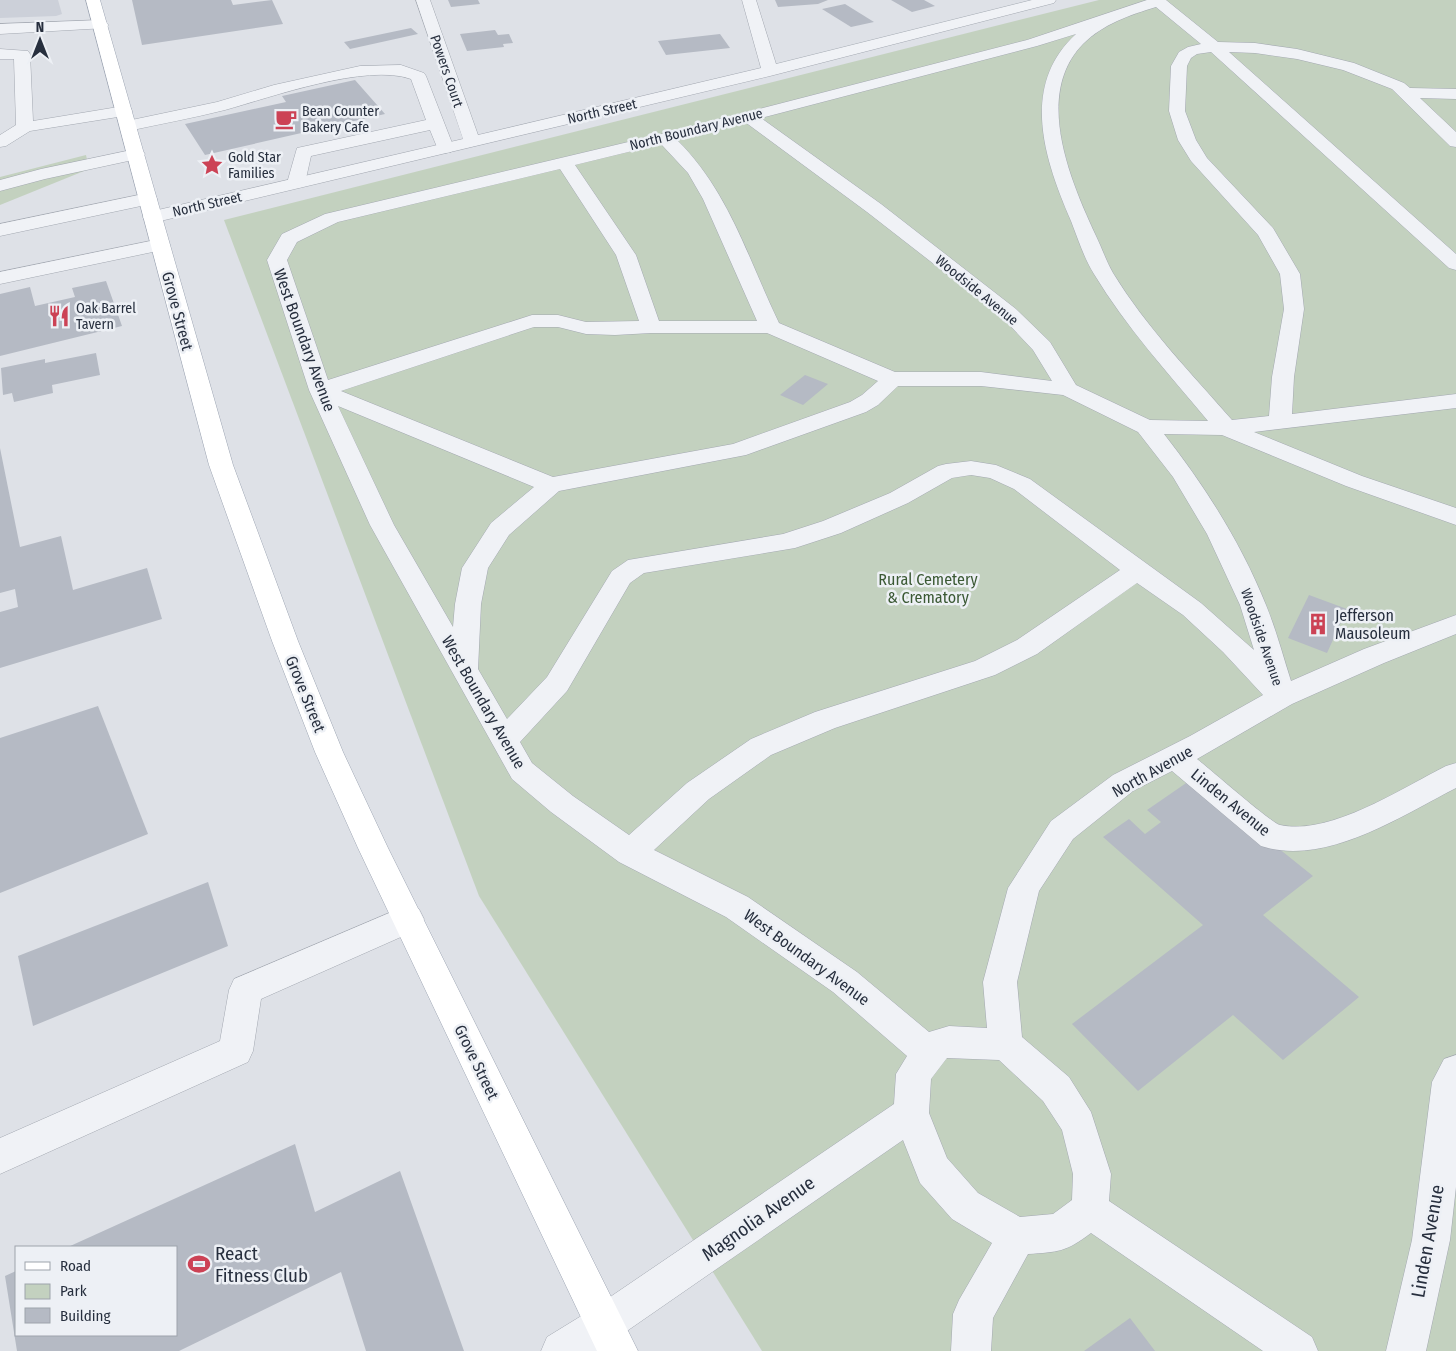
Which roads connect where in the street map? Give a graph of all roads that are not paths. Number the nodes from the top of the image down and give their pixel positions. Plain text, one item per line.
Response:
1 (424, 0) edge
2 (749, 0) edge
3 (1049, 0) edge
4 (1160, 1) edge
5 (97, 12) edge
6 (1104, 20) junction
7 (0, 29) edge
8 (1214, 47) junction
9 (0, 54) edge
10 (770, 71) junction
11 (1405, 93) junction
12 (1456, 94) edge
13 (747, 116) junction
14 (126, 118) junction
15 (437, 123) junction
16 (25, 127) junction
17 (664, 138) junction
18 (472, 141) junction
19 (0, 142) edge
20 (1456, 142) edge
21 (446, 148) junction
22 (136, 154) junction
23 (564, 162) junction
24 (296, 183) junction
25 (0, 186) edge
26 (150, 208) junction
27 (0, 230) edge
28 (288, 238) joint
29 (160, 244) junction
30 (1456, 264) edge
31 (0, 278) edge
32 (651, 327) junction
33 (770, 327) junction
34 (892, 379) junction
35 (1068, 389) junction
36 (320, 390) junction
37 (1456, 401) edge
38 (1280, 422) junction
39 (1146, 427) junction
40 (1226, 428) junction
41 (551, 486) junction
42 (1456, 517) edge
43 (1137, 570) junction
44 (1456, 624) edge
45 (464, 670) junction
46 (1282, 697) junction
47 (504, 740) junction
48 (1175, 757) junction
49 (1456, 774) edge
50 (630, 853) junction
51 (408, 918) junction
52 (1006, 1045) junction
53 (929, 1053) junction
54 (1456, 1071) edge
55 (911, 1113) junction
56 (0, 1156) edge
57 (1090, 1210) junction
58 (1017, 1236) junction
59 (611, 1338) edge
60 (561, 1351) edge
61 (971, 1351) edge
62 (1298, 1351) edge
63 (1406, 1351) edge

1 - 18 street, Powers Court
2 - 10 street
3 - 10 street, North Street
4 - 6 street, North Boundary Avenue
4 - 8 street
5 - 7 street
5 - 14 main road, Grove Street
6 - 13 street, North Boundary Avenue
6 - 40 street
8 - 11 street
8 - 30 street
8 - 38 street
9 - 16 street
10 - 18 street, North Street
11 - 12 street
11 - 20 street
13 - 17 street, North Boundary Avenue
13 - 35 street, Woodside Avenue
14 - 15 street
14 - 16 street
14 - 22 main road, Grove Street
15 - 21 street
15 - 24 street
16 - 19 street
17 - 23 street, North Boundary Avenue
17 - 33 street
18 - 21 street, North Street
21 - 24 street, North Street
22 - 25 street
22 - 26 main road, Grove Street
23 - 28 street, North Boundary Avenue
23 - 32 street
24 - 26 street, North Street
26 - 27 street, North Street
26 - 29 main road, Grove Street
28 - 36 street, West Boundary Avenue
29 - 31 street
29 - 51 main road, Grove Street
32 - 33 street
32 - 36 street
33 - 34 street
34 - 35 street
34 - 41 street
35 - 39 street, Woodside Avenue
36 - 41 street
36 - 45 street, West Boundary Avenue
37 - 38 street
38 - 40 street
39 - 40 street
39 - 46 street, Woodside Avenue
40 - 42 street
41 - 45 street
43 - 46 street
43 - 47 street
43 - 50 street
44 - 46 street, North Avenue
45 - 47 street, West Boundary Avenue
46 - 48 street, North Avenue
47 - 50 street, West Boundary Avenue
48 - 49 street, Linden Avenue
48 - 52 street, North Avenue
50 - 53 street, West Boundary Avenue
51 - 56 street
51 - 59 main road, Grove Street
52 - 53 street
52 - 57 street
53 - 55 street
54 - 63 street, Linden Avenue
55 - 58 street
55 - 59 street, Magnolia Avenue
57 - 58 street
57 - 62 street
58 - 61 street
59 - 60 street, Magnolia Avenue

